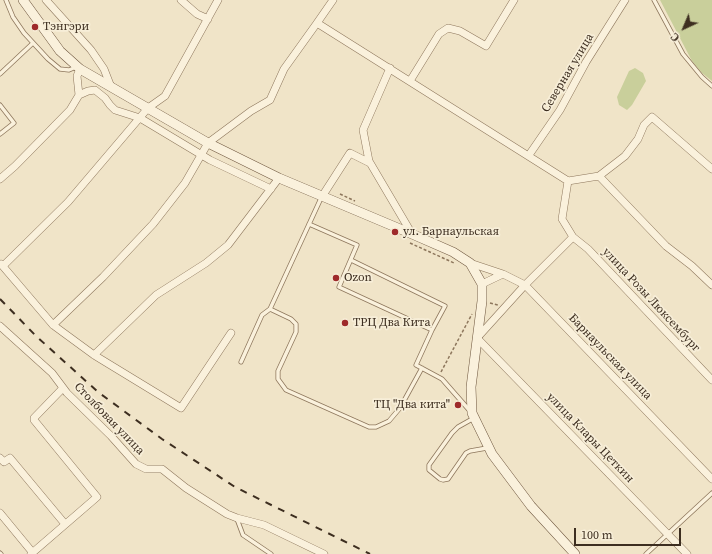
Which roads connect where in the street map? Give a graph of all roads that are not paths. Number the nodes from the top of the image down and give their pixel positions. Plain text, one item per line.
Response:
1 (6, 0) edge
2 (23, 0) edge
3 (46, 0) edge
4 (181, 0) edge
5 (218, 0) edge
6 (333, 0) edge
7 (514, 0) edge
8 (625, 0) edge
9 (654, 0) edge
10 (208, 19) junction
11 (317, 23) junction
12 (33, 43) junction
13 (78, 68) junction
14 (390, 68) junction
15 (0, 74) edge
16 (410, 81) junction
17 (712, 86) edge
18 (111, 87) junction
19 (79, 95) junction
20 (0, 105) edge
21 (148, 108) junction
22 (140, 118) junction
23 (0, 134) edge
24 (208, 143) junction
25 (202, 154) junction
26 (529, 155) junction
27 (370, 163) junction
28 (712, 169) edge
29 (599, 176) junction
30 (0, 178) edge
31 (279, 178) junction
32 (568, 181) junction
33 (271, 189) junction
34 (322, 195) junction
35 (309, 224) junction
36 (412, 234) junction
37 (573, 237) junction
38 (351, 260) junction
39 (470, 263) junction
40 (1, 264) edge
41 (503, 274) junction
42 (482, 284) junction
43 (525, 285) junction
44 (712, 285) edge
45 (270, 309) junction
46 (53, 325) junction
47 (0, 326) edge
48 (432, 330) junction
49 (231, 333) dead end
50 (477, 338) junction
51 (94, 355) junction
52 (241, 362) dead end
53 (422, 368) junction
54 (712, 380) edge
55 (63, 388) junction
56 (473, 416) junction
57 (490, 448) junction
58 (0, 458) edge
59 (712, 479) edge
60 (712, 493) edge
61 (0, 513) edge
62 (237, 518) junction
63 (65, 524) junction
64 (668, 534) junction
65 (32, 554) edge
66 (271, 554) edge
67 (324, 554) edge
68 (575, 554) edge
69 (646, 554) edge
70 (687, 554) edge

1 - 12 lane
2 - 13 street
3 - 18 street
4 - 10 street
5 - 10 street
6 - 11 street
7 - 16 street
8 - 26 street, Северная улица
9 - 17 lane
10 - 21 street
11 - 14 street
11 - 24 street
12 - 13 lane
12 - 15 lane
13 - 18 street
13 - 19 street
14 - 16 street
14 - 27 street
16 - 26 street
18 - 21 street
19 - 22 street
19 - 30 street
20 - 23 lane
21 - 22 street
21 - 24 street
22 - 25 street
22 - 40 street
24 - 25 street
24 - 31 street
25 - 33 street
25 - 46 street
26 - 32 street
27 - 34 street
27 - 36 street
28 - 29 street
29 - 32 street
29 - 44 street
31 - 33 street
31 - 34 street
32 - 37 street, улица Розы Люксембург
33 - 51 street
34 - 35 lane
34 - 36 street
35 - 38 lane
35 - 45 lane
36 - 39 street
37 - 43 street
37 - 54 street, улица Розы Люксембург
38 - 48 lane
38 - 48 lane
39 - 41 street, Барнаульская улица
39 - 42 street
40 - 46 street
41 - 42 street
41 - 43 street, Барнаульская улица
42 - 50 street
43 - 50 street
43 - 59 street, Барнаульская улица
45 - 52 lane
45 - 53 lane
46 - 51 street
47 - 55 street, Столбовая улица
48 - 53 lane
49 - 51 street
50 - 56 street
50 - 64 street, улица Клары Цеткин
53 - 56 lane
55 - 62 street, Столбовая улица
55 - 63 street
56 - 57 street
56 - 57 lane
57 - 68 street
58 - 63 street
60 - 64 lane
61 - 65 street
62 - 66 lane
62 - 67 street, Столбовая улица
63 - 65 street
64 - 69 lane
64 - 70 street, улица Клары Цеткин

